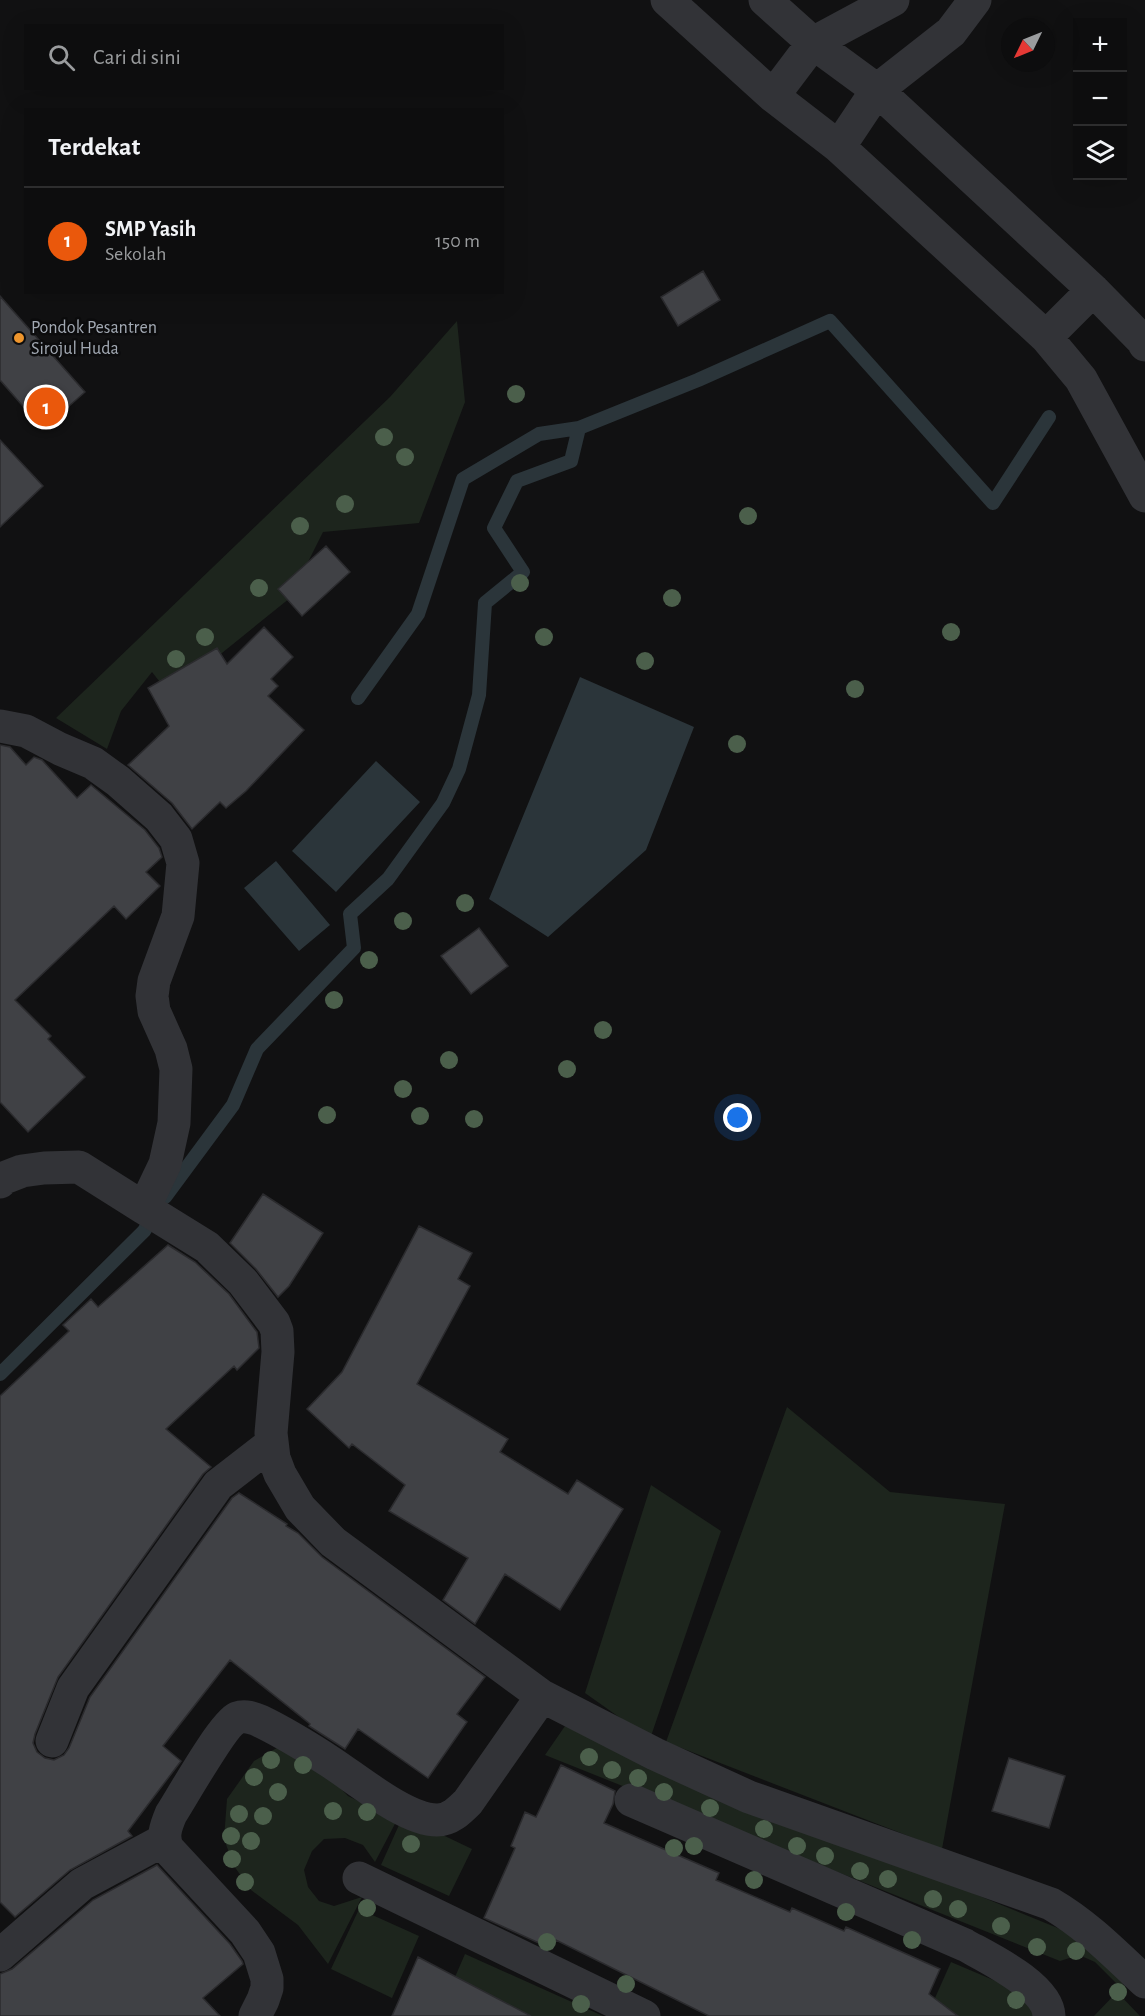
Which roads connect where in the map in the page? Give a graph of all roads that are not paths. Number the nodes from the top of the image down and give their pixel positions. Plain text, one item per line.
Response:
1 (667, 0) edge
2 (765, 0) edge
3 (893, 0) edge
4 (975, 0) edge
5 (813, 43) junction
6 (877, 90) junction
7 (773, 96) junction
8 (838, 147) junction
9 (1094, 290) junction
10 (1046, 337) junction
11 (1145, 345) edge
12 (1145, 495) edge
13 (0, 726) edge
14 (0, 1182) edge
15 (148, 1210) junction
16 (271, 1444) junction
17 (542, 1695) junction
18 (52, 1740) dead end
19 (631, 1800) dead end
20 (164, 1840) junction
21 (359, 1878) dead end
22 (0, 1955) edge
23 (1145, 1982) edge
24 (255, 2016) edge
25 (644, 2016) edge
26 (1049, 2016) edge

1 - 7 street
2 - 5 street
3 - 5 street
4 - 6 street
5 - 6 street
5 - 7 street
6 - 8 street
6 - 9 street
7 - 8 street
8 - 10 street
9 - 10 street
9 - 11 street
10 - 12 street
13 - 15 street
14 - 15 street
15 - 16 street
16 - 17 street
16 - 18 street
17 - 20 street
17 - 23 street
19 - 26 street
20 - 22 street
20 - 24 street
21 - 25 street

